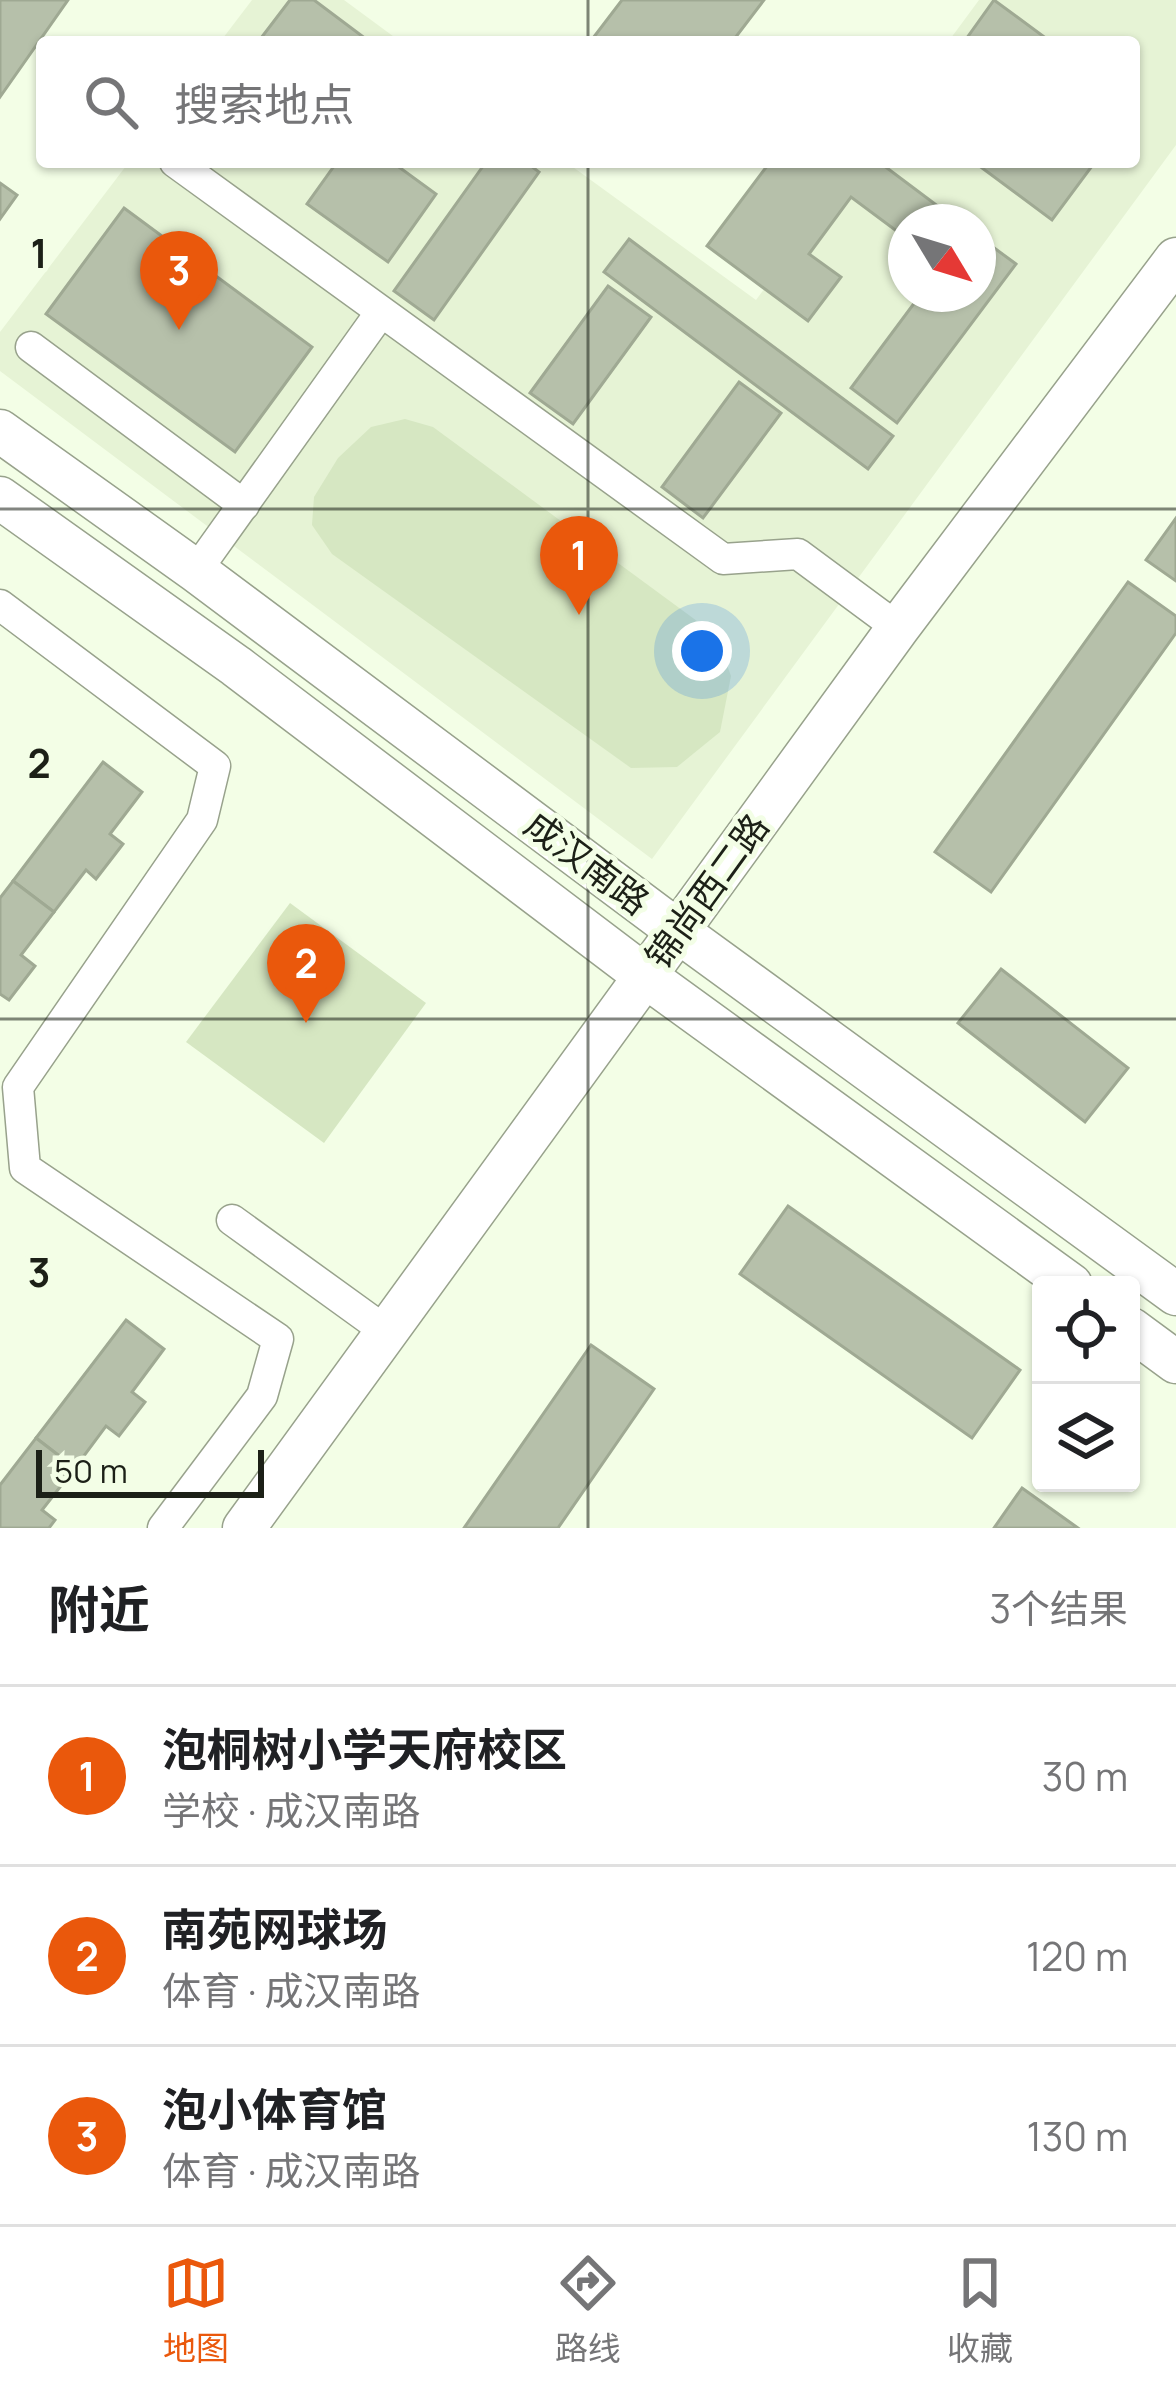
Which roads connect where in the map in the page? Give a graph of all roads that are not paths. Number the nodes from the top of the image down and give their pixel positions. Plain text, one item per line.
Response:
1 (183, 168) edge
2 (1176, 260) edge
3 (381, 312) junction
4 (31, 347) dead end
5 (0, 430) edge
6 (0, 498) edge
7 (244, 505) junction
8 (196, 571) junction
9 (0, 605) edge
10 (898, 628) junction
11 (679, 932) junction
12 (645, 976) junction
13 (232, 1220) dead end
14 (1059, 1276) edge
15 (1176, 1294) edge
16 (387, 1332) junction
17 (1140, 1336) edge
18 (1176, 1362) edge
19 (164, 1528) edge
20 (244, 1528) edge

1 - 3 street
2 - 10 main road, 锦尚西二路
3 - 7 street
3 - 10 street
4 - 7 street
5 - 8 main road, 成汉南路
6 - 12 main road, 成汉南路
7 - 8 street
8 - 11 main road, 成汉南路
9 - 19 street
10 - 11 main road, 锦尚西二路
11 - 12 main road, 锦尚西二路
11 - 15 main road, 成汉南路
12 - 14 main road, 成汉南路
12 - 16 main road, 锦尚西二路
13 - 16 street
16 - 20 main road, 锦尚西二路
17 - 18 main road

